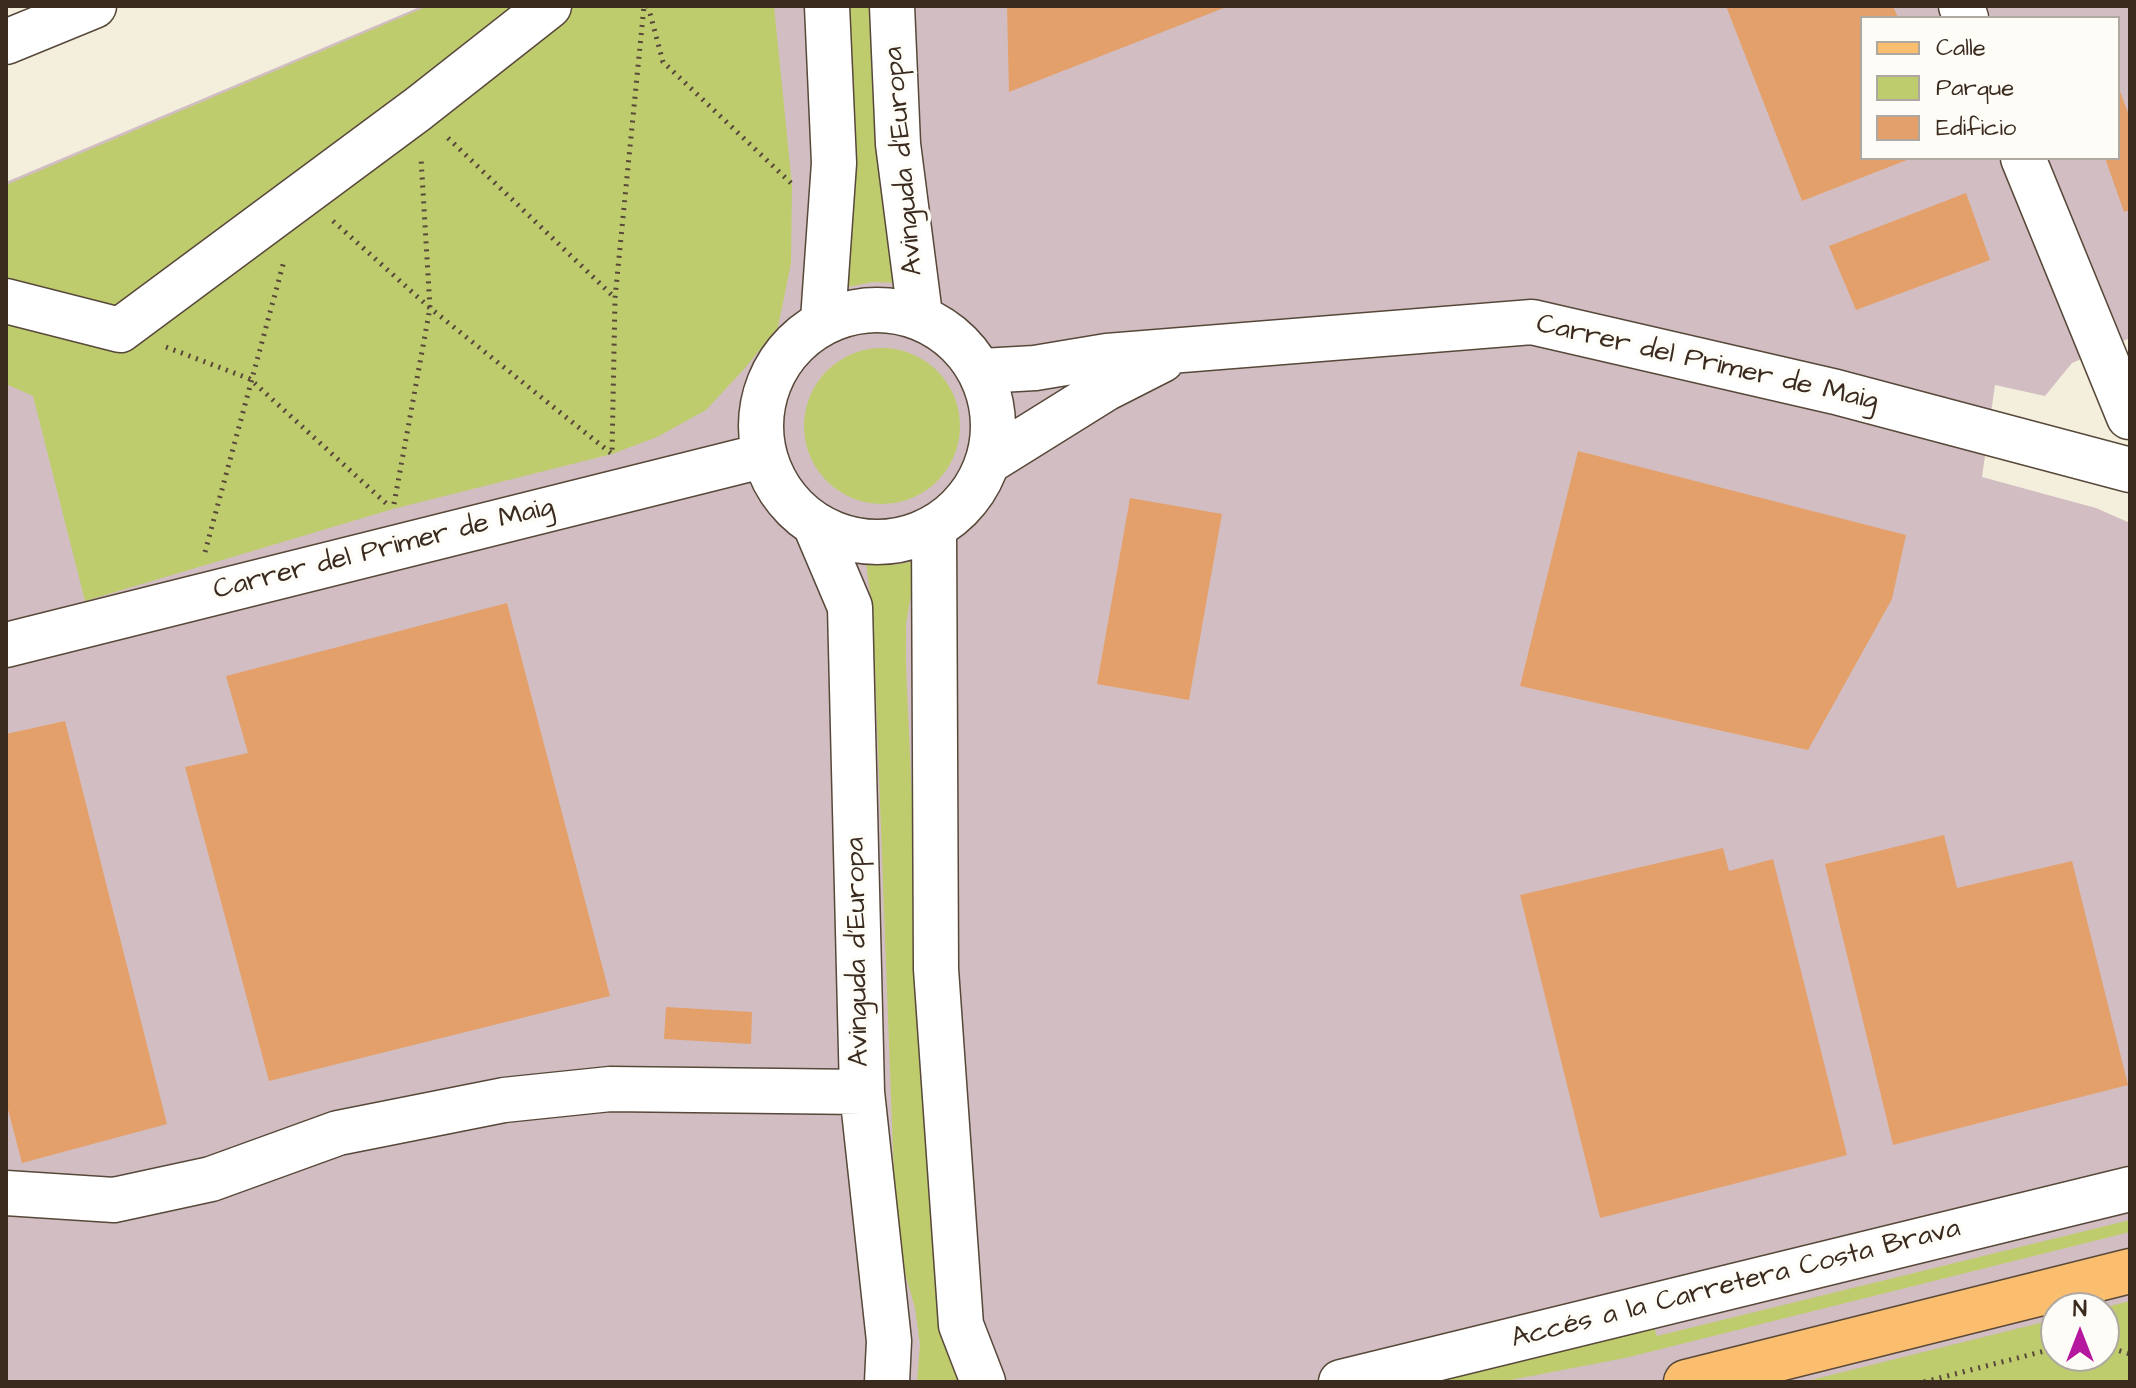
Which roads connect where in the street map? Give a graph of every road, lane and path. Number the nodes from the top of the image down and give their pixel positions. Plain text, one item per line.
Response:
1 (94, 6) edge
2 (549, 6) edge
3 (646, 6) edge
4 (827, 6) edge
5 (892, 6) edge
6 (6, 42) edge
7 (418, 109) junction
8 (2024, 160) edge
9 (792, 185) dead end
10 (303, 194) junction
11 (615, 298) junction
12 (6, 301) edge
13 (430, 308) junction
14 (920, 315) junction
15 (823, 320) junction
16 (120, 330) junction
17 (1182, 349) junction
18 (982, 371) junction
19 (250, 379) junction
20 (2129, 416) edge
21 (762, 456) junction
22 (991, 460) junction
23 (2120, 467) edge
24 (816, 527) junction
25 (934, 529) junction
26 (202, 565) dead end
27 (6, 645) edge
28 (862, 1092) junction
29 (2130, 1189) edge
30 (6, 1193) edge
31 (2130, 1271) edge
32 (2040, 1352) edge
33 (887, 1382) edge
34 (983, 1382) edge
35 (1341, 1382) edge
36 (1686, 1382) edge
37 (1924, 1382) edge

1 - 6 street
2 - 7 street
3 - 9 path
3 - 11 path
4 - 15 street
5 - 14 street, Avinguda d'Europa
7 - 10 street
7 - 11 path
7 - 13 path
8 - 20 street
10 - 13 path
10 - 16 street
10 - 19 path
11 - 13 path
12 - 16 street
13 - 19 path
14 - 15 street
14 - 18 street
15 - 21 street
16 - 19 path
17 - 18 street, Carrer del Primer de Maig
17 - 22 street, Carrer del Primer de Maig
17 - 23 street, Carrer del Primer de Maig
18 - 22 street
19 - 26 path
20 - 23 street
21 - 24 street
21 - 27 street, Carrer del Primer de Maig
22 - 25 street
24 - 25 street
24 - 28 street, Avinguda d'Europa
25 - 34 street
28 - 30 street
28 - 33 street, Avinguda d'Europa
29 - 35 street, Accés a la Carretera Costa Brava
31 - 36 main road
32 - 37 path

